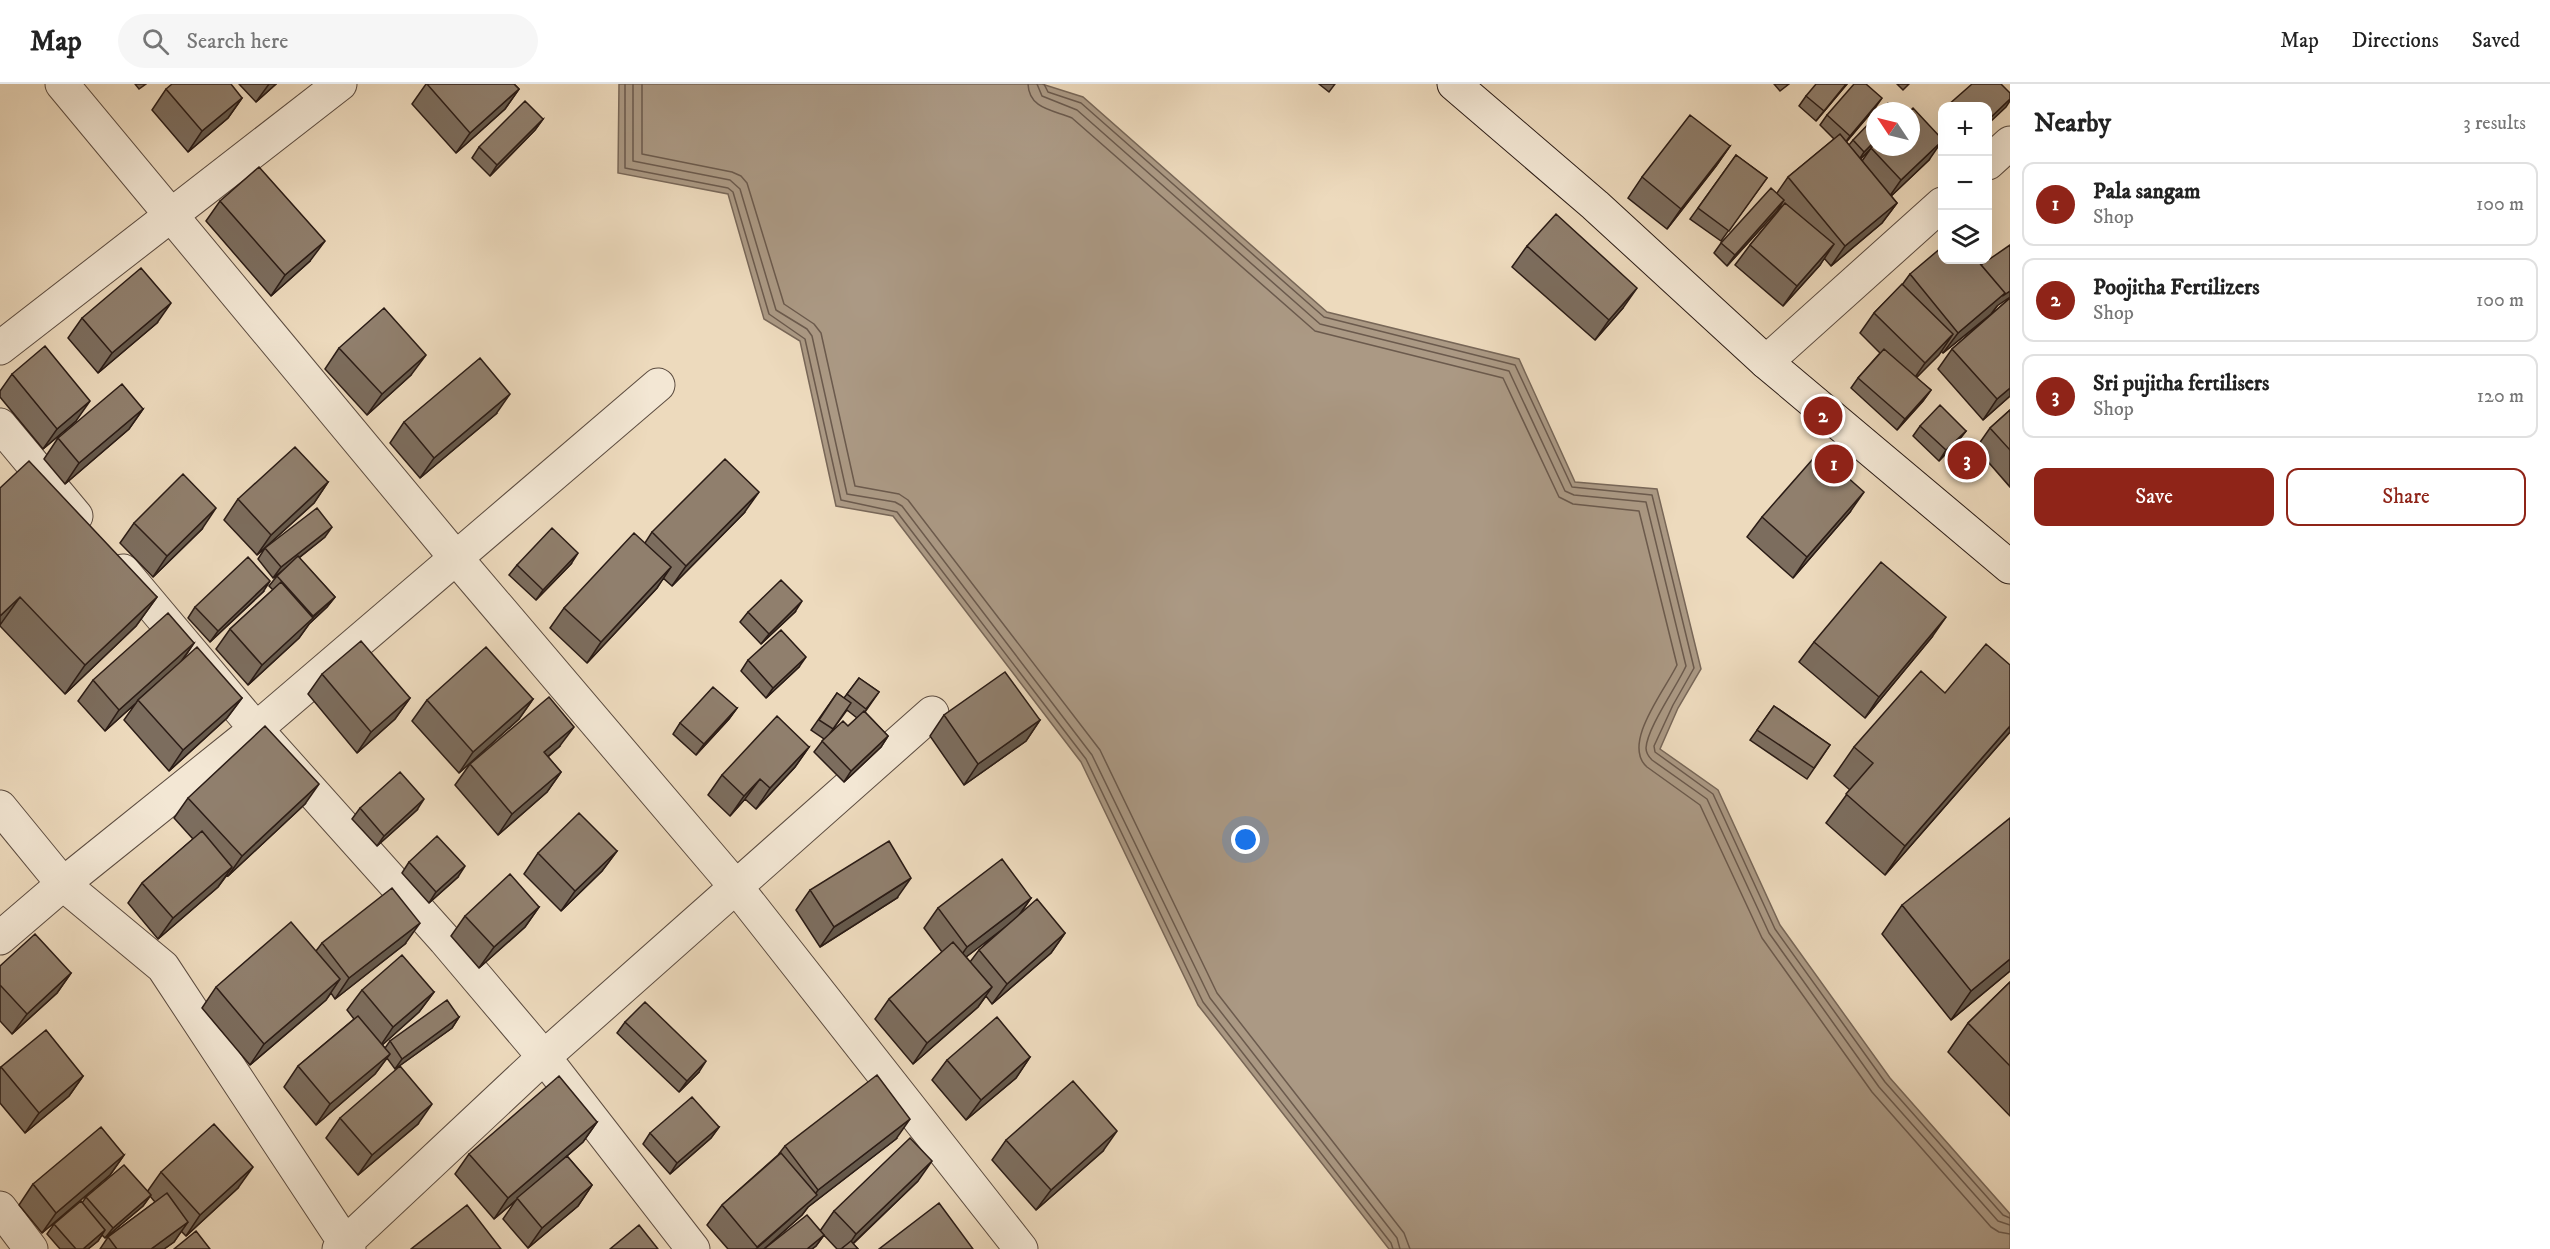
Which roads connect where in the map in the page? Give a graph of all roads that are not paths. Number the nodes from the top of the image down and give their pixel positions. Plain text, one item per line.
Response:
1 (62, 84) edge
2 (340, 84) edge
3 (1454, 84) edge
4 (2010, 143) edge
5 (1992, 159) edge
6 (1938, 208) edge
7 (171, 217) junction
8 (0, 348) edge
9 (1766, 362) junction
10 (658, 385) dead end
11 (0, 425) edge
12 (456, 558) junction
13 (2010, 567) edge
14 (932, 713) dead end
15 (256, 729) junction
16 (0, 807) edge
17 (63, 884) junction
18 (737, 888) junction
19 (0, 938) edge
20 (544, 1057) junction
21 (0, 1208) edge
22 (344, 1247) edge
23 (31, 1249) edge
24 (693, 1249) edge
25 (1021, 1249) edge

1 - 7 street
2 - 7 street
3 - 9 street
4 - 5 street
6 - 9 street
7 - 8 street
7 - 12 street
9 - 13 street
10 - 12 street
11 - 15 street
12 - 15 street
12 - 18 street
14 - 18 street
15 - 17 street
15 - 20 street
16 - 17 street
17 - 19 street
17 - 22 street
18 - 20 street
18 - 25 street
20 - 22 street
20 - 24 street
21 - 23 street

